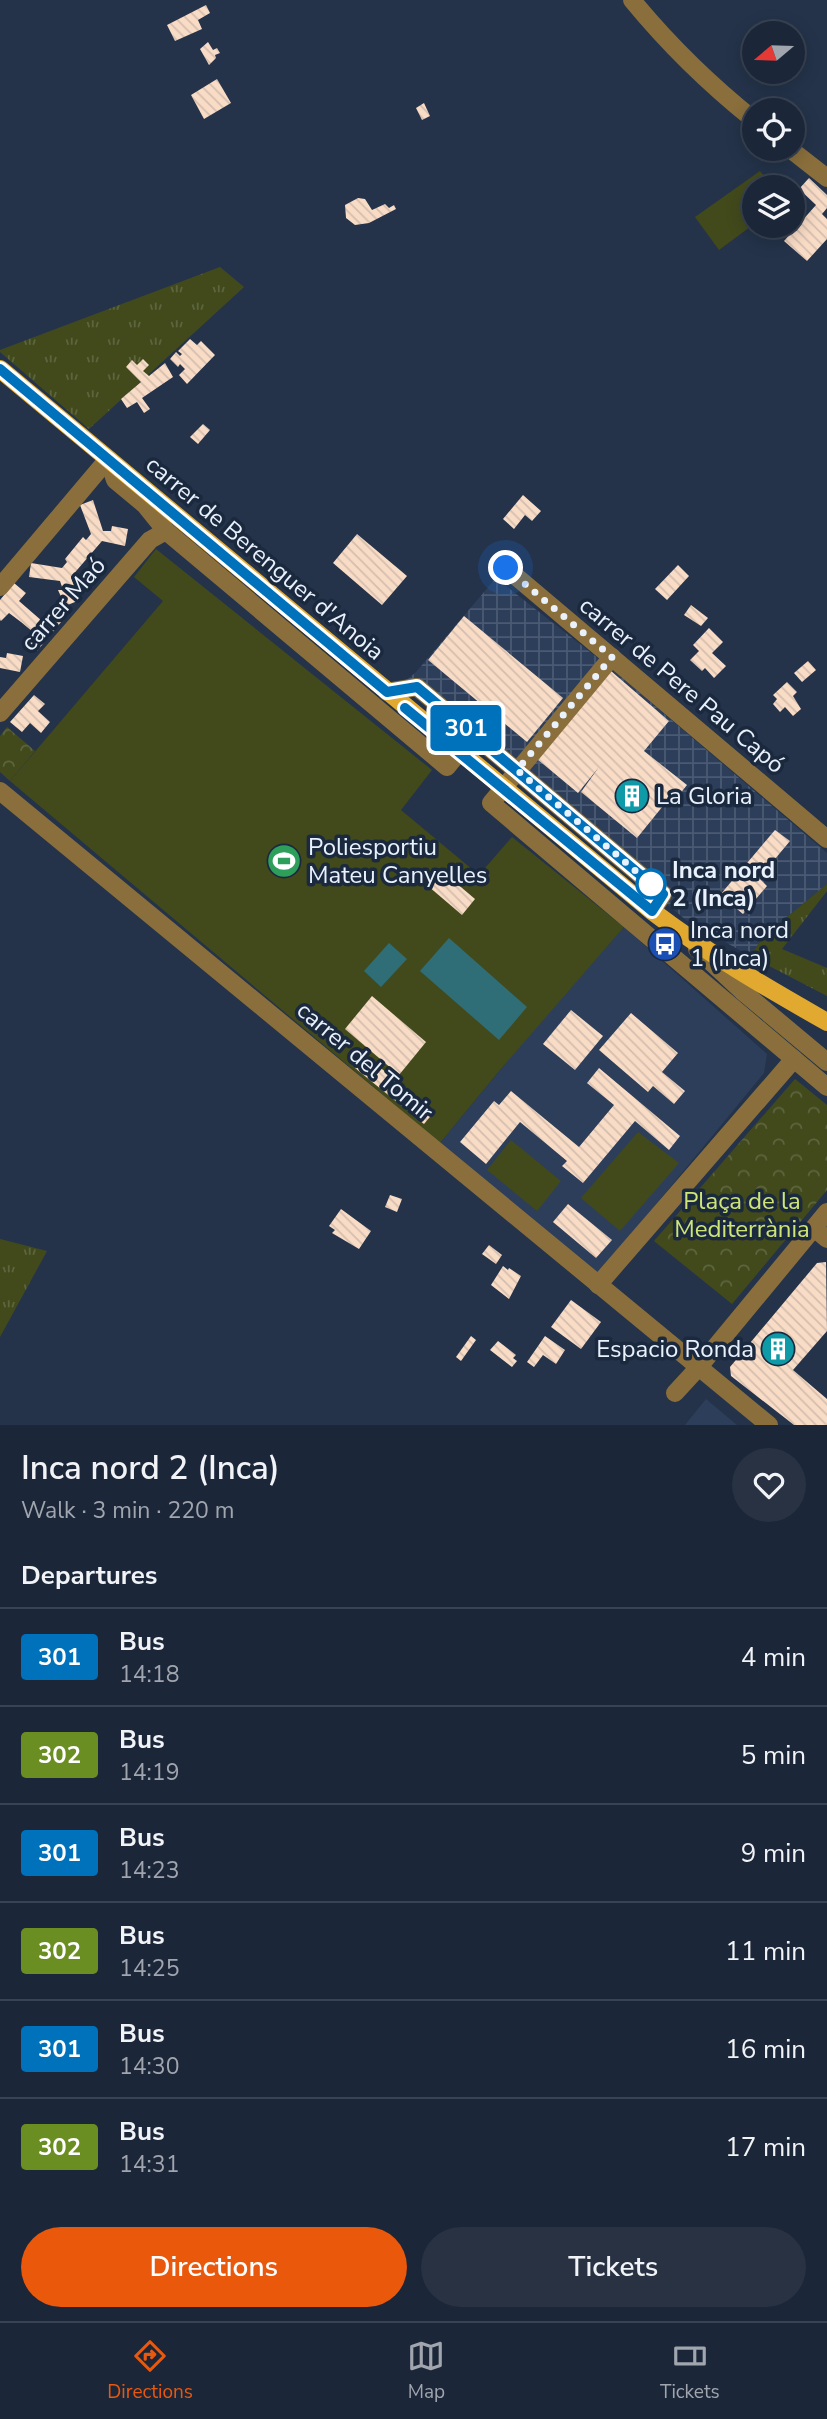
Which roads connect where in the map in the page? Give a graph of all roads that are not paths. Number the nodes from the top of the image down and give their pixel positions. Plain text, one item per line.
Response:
1 (632, 0) edge
2 (742, 111) edge
3 (805, 161) edge
4 (827, 178) edge
5 (0, 369) edge
6 (108, 459) junction
7 (166, 531) junction
8 (506, 568) dead end
9 (0, 587) edge
10 (612, 657) junction
11 (387, 692) junction
12 (0, 713) edge
13 (460, 752) junction
14 (517, 770) junction
15 (503, 789) junction
16 (0, 791) edge
17 (827, 839) edge
18 (652, 911) junction
19 (682, 934) junction
20 (827, 1022) edge
21 (794, 1059) junction
22 (827, 1062) edge
23 (827, 1087) edge
24 (827, 1212) edge
25 (820, 1233) edge
26 (598, 1285) junction
27 (698, 1368) junction
28 (675, 1393) dead end
29 (769, 1425) edge

1 - 2 street
3 - 4 street
5 - 6 main road, carrer de Berenguer d'Anoia
6 - 7 street
6 - 9 street
6 - 11 main road, carrer de Berenguer d'Anoia
7 - 12 street, carrer Maó
7 - 13 street
8 - 10 street, carrer de Pere Pau Capó
10 - 14 street
10 - 17 street, carrer de Pere Pau Capó
11 - 13 main road, carrer de Berenguer d'Anoia
11 - 14 street
13 - 15 main road, carrer de Berenguer d'Anoia
14 - 15 street
14 - 18 street
15 - 18 main road, carrer de Berenguer d'Anoia
15 - 21 street
16 - 26 street, carrer del Tomir
18 - 19 main road, carrer de Berenguer d'Anoia
19 - 20 main road, carrer de Berenguer d'Anoia
19 - 22 street
21 - 23 street
21 - 26 street
24 - 25 street
25 - 27 street
26 - 27 street, carrer del Tomir
27 - 28 street
27 - 29 street, carrer del Tomir

